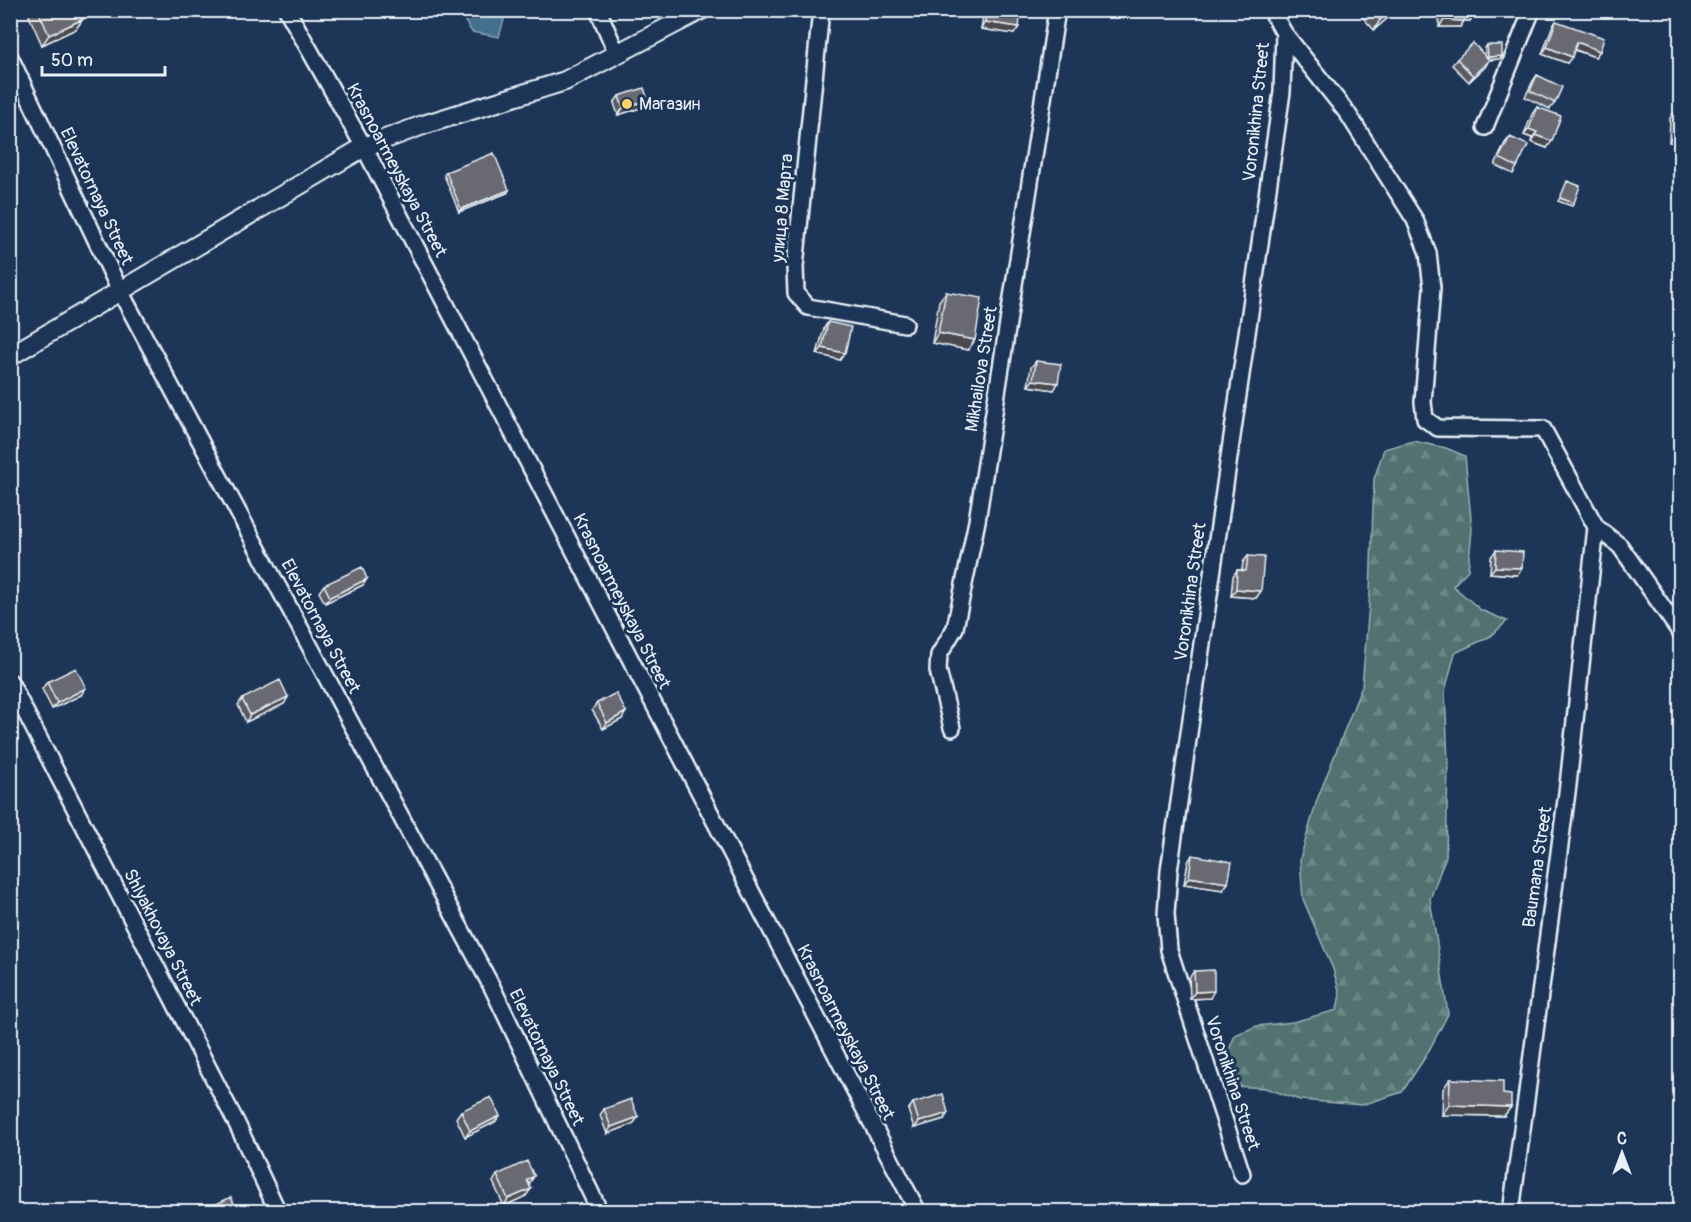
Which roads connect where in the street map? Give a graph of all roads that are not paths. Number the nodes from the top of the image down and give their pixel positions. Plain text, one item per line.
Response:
1 (287, 10) edge
2 (598, 10) edge
3 (701, 10) edge
4 (820, 10) edge
5 (1058, 10) edge
6 (1271, 10) edge
7 (1532, 10) edge
8 (1284, 33) junction
9 (616, 54) junction
10 (10, 57) edge
11 (1485, 127) dead end
12 (364, 147) junction
13 (120, 291) junction
14 (905, 324) dead end
15 (10, 356) edge
16 (1596, 527) junction
17 (1680, 632) edge
18 (10, 682) edge
19 (952, 728) dead end
20 (1242, 1174) dead end
21 (278, 1212) edge
22 (600, 1212) edge
23 (918, 1212) edge
24 (1511, 1212) edge

1 - 12 street, Krasnoarmeyskaya Street
2 - 9 street
3 - 9 street
4 - 14 street, улица 8 Марта
5 - 19 street, Mikhailova Street
6 - 8 street, Voronikhina Street
7 - 11 street
8 - 16 street
8 - 20 street, Voronikhina Street
9 - 12 street
10 - 13 street, Elevatornaya Street
12 - 13 street
12 - 23 street, Krasnoarmeyskaya Street
13 - 15 street
13 - 22 street, Elevatornaya Street
16 - 17 street
16 - 24 street, Baumana Street
18 - 21 street, Shlyakhovaya Street

